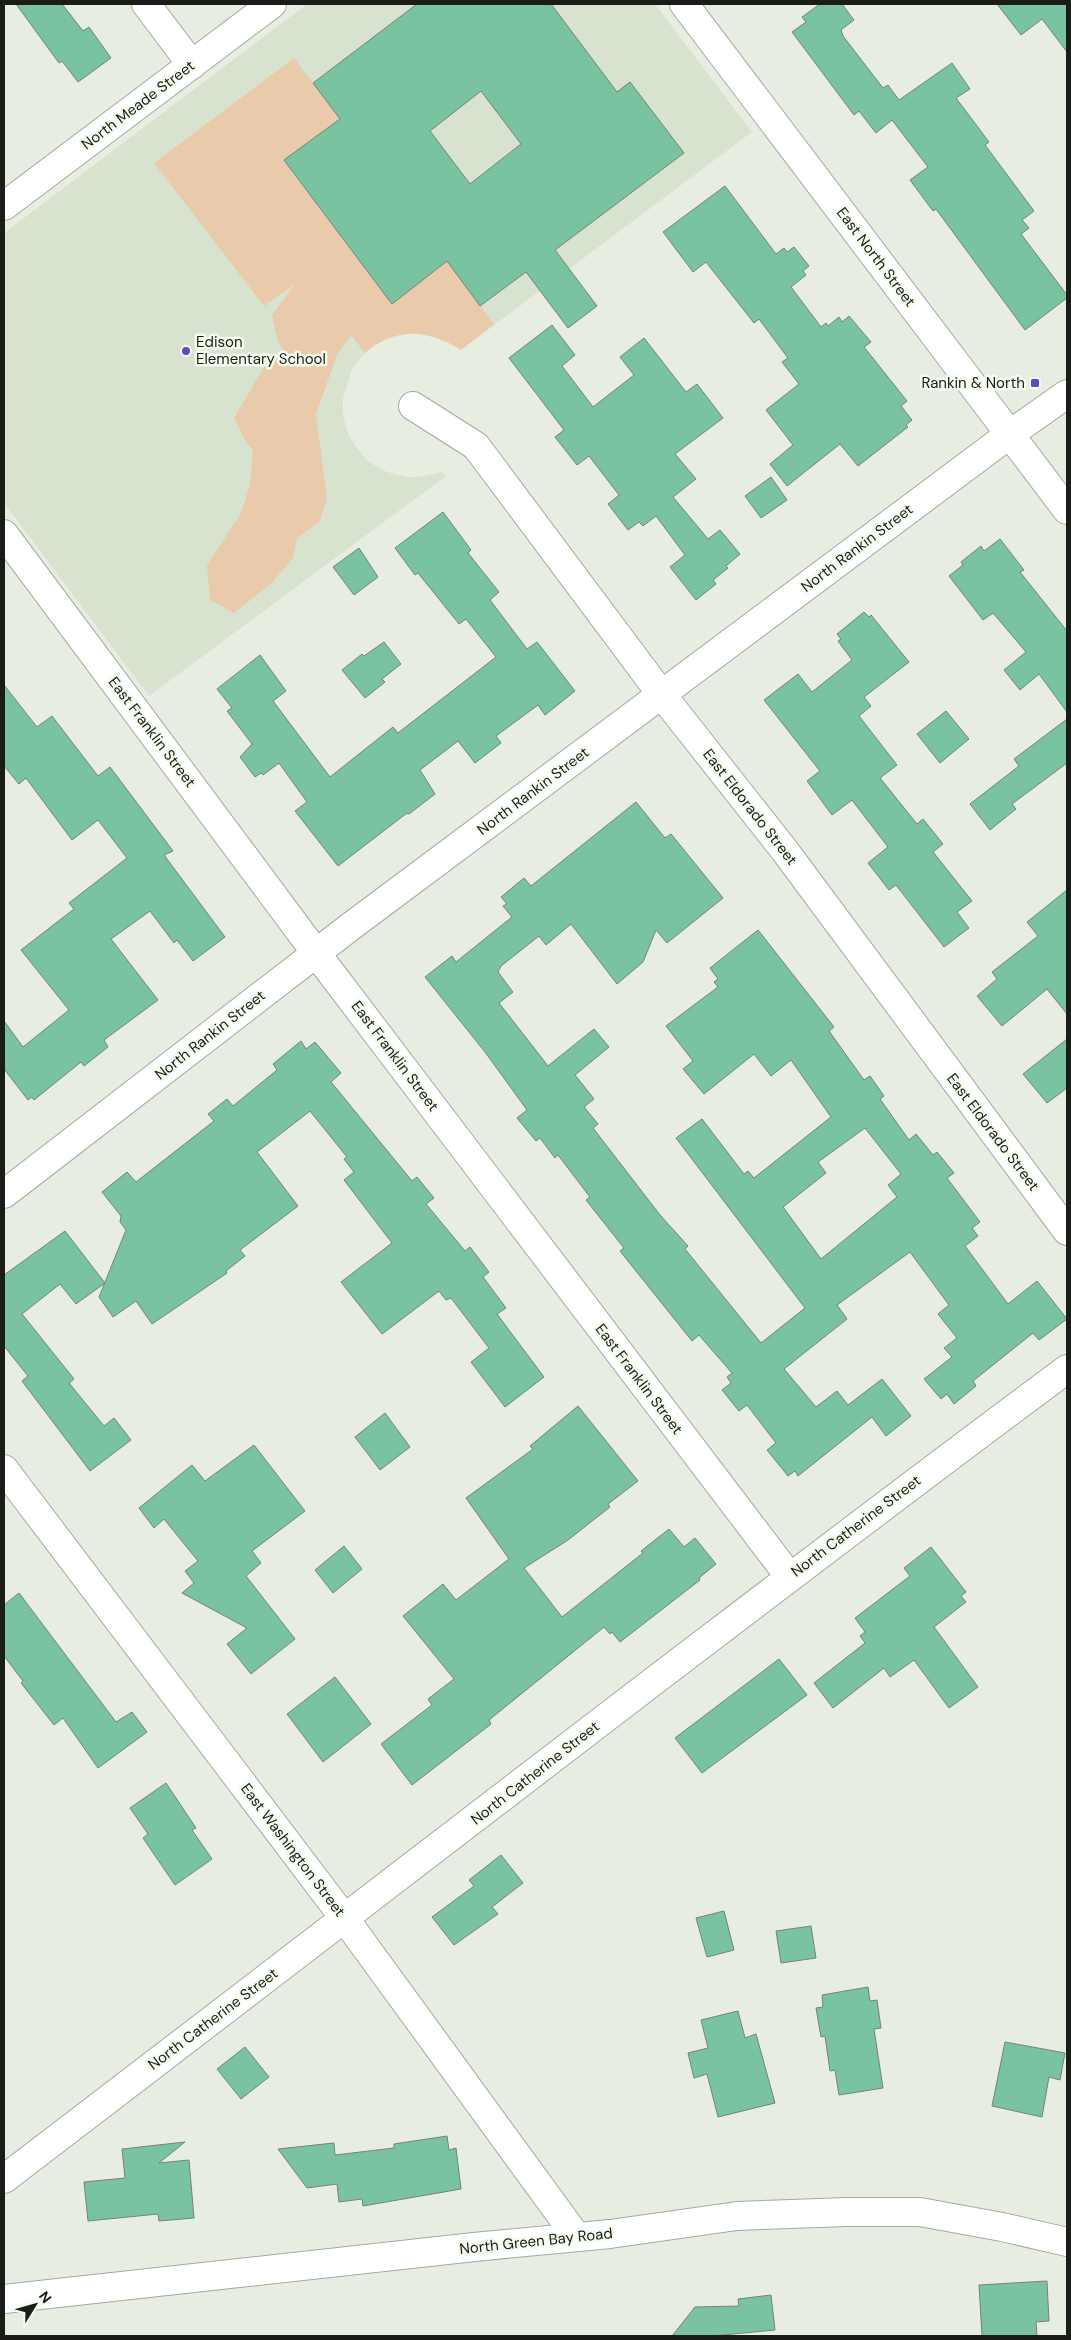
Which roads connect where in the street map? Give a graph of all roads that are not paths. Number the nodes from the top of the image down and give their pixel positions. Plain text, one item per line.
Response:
1 (146, 4) edge
2 (272, 4) edge
3 (684, 4) edge
4 (192, 65) junction
5 (4, 206) edge
6 (1067, 394) edge
7 (413, 406) dead end
8 (1010, 434) junction
9 (1067, 510) edge
10 (4, 534) edge
11 (662, 694) junction
12 (316, 953) junction
13 (4, 1194) edge
14 (1067, 1231) edge
15 (1067, 1369) edge
16 (4, 1469) edge
17 (789, 1576) junction
18 (345, 1919) junction
19 (4, 2179) edge
20 (576, 2236) junction
21 (1067, 2242) edge
22 (4, 2299) edge

1 - 4 street
2 - 4 street, North Meade Street
3 - 8 street, East North Street
4 - 5 street, North Meade Street
6 - 8 street, North Rankin Street
7 - 11 street, East Eldorado Street
8 - 9 street, East North Street
8 - 11 street, North Rankin Street
10 - 12 street, East Franklin Street
11 - 12 street, North Rankin Street
11 - 14 street, East Eldorado Street
12 - 13 street, North Rankin Street
12 - 17 street, East Franklin Street
15 - 17 street, North Catherine Street
16 - 18 street, East Washington Street
17 - 18 street, North Catherine Street
18 - 19 street, North Catherine Street
18 - 20 street, East Washington Street
20 - 21 street, North Green Bay Road
20 - 22 street, North Green Bay Road

